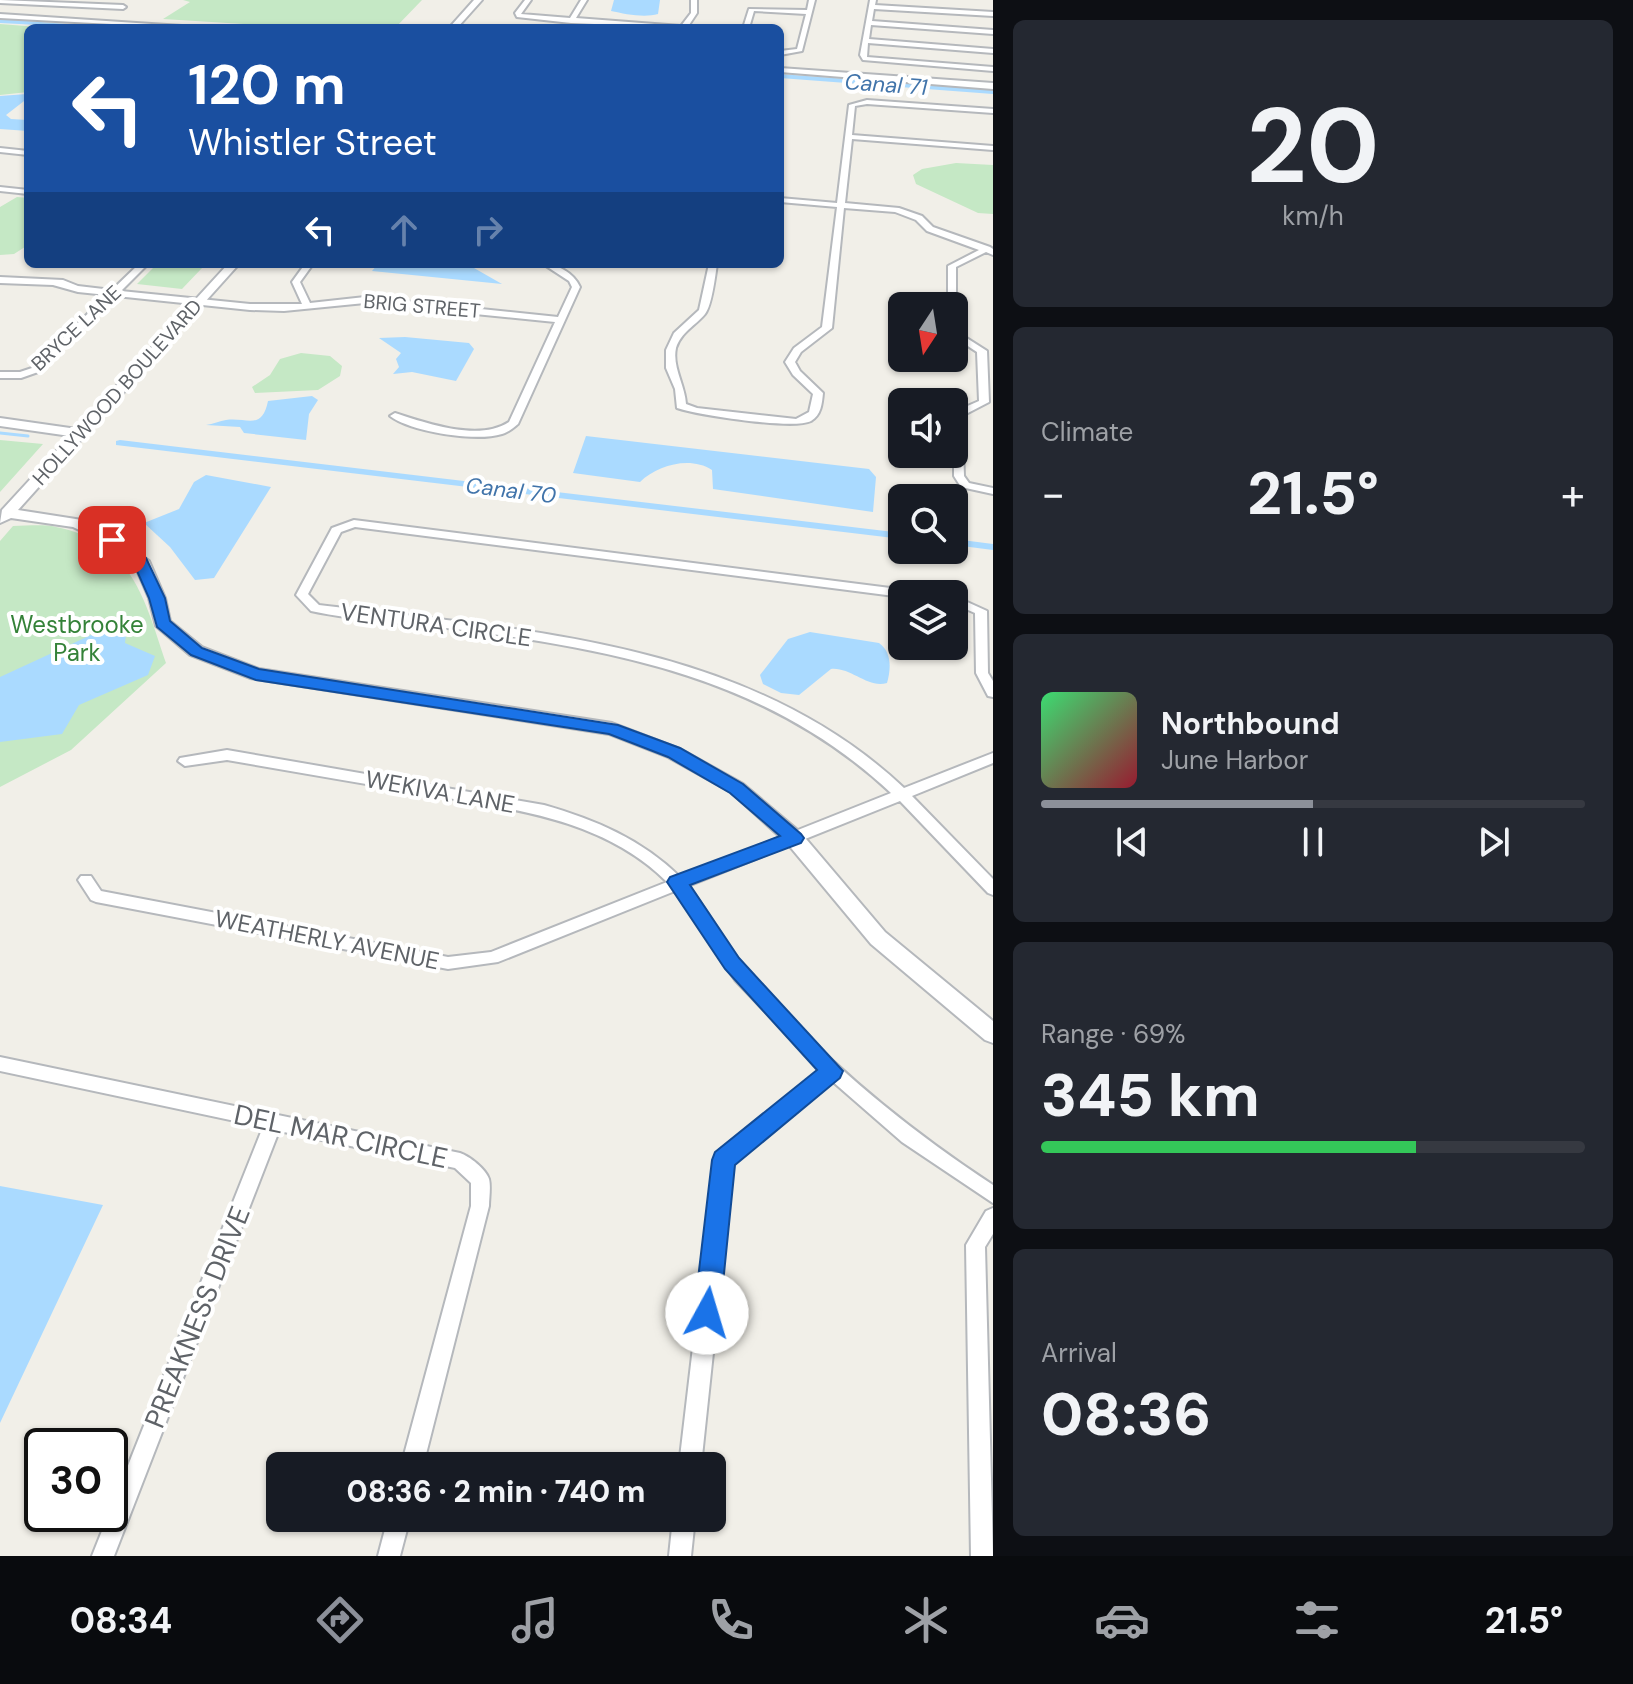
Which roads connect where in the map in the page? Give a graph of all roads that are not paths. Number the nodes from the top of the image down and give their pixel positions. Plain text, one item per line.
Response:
1 (478, 0) edge
2 (528, 0) edge
3 (584, 0) edge
4 (694, 0) edge
5 (812, 0) edge
6 (0, 1) edge
7 (872, 3) edge
8 (123, 7) dead end
9 (809, 12) junction
10 (993, 14) edge
11 (0, 16) edge
12 (571, 21) junction
13 (869, 23) junction
14 (121, 24) edge
15 (457, 24) edge
16 (619, 24) edge
17 (688, 24) edge
18 (747, 24) edge
19 (993, 32) edge
20 (865, 41) junction
21 (993, 51) edge
22 (784, 53) edge
23 (993, 69) edge
24 (784, 70) edge
25 (993, 86) edge
26 (993, 111) edge
27 (848, 137) junction
28 (993, 148) edge
29 (0, 150) edge
30 (24, 153) edge
31 (0, 189) edge
32 (24, 192) edge
33 (784, 200) edge
34 (840, 205) junction
35 (990, 250) edge
36 (140, 268) edge
37 (230, 268) edge
38 (306, 268) edge
39 (554, 268) edge
40 (712, 268) edge
41 (0, 280) edge
42 (118, 290) junction
43 (952, 292) edge
44 (201, 299) junction
45 (307, 305) junction
46 (559, 320) junction
47 (968, 342) edge
48 (0, 375) edge
49 (395, 416) dead end
50 (0, 422) edge
51 (79, 433) junction
52 (993, 491) edge
53 (4, 517) edge
54 (888, 591) edge
55 (968, 606) edge
56 (993, 693) edge
57 (993, 758) edge
58 (185, 761) dead end
59 (902, 795) junction
60 (794, 838) junction
61 (86, 880) dead end
62 (677, 882) junction
63 (993, 889) edge
64 (993, 1034) edge
65 (0, 1064) edge
66 (832, 1071) junction
67 (274, 1122) junction
68 (993, 1195) edge
69 (993, 1217) edge
70 (416, 1452) edge
71 (692, 1452) edge
72 (395, 1532) edge
73 (683, 1532) edge
74 (103, 1556) edge
75 (389, 1556) edge
76 (680, 1556) edge
77 (982, 1556) edge

1 - 15 street
2 - 12 street
3 - 12 street
4 - 17 street
5 - 9 street
6 - 8 street
7 - 10 street
7 - 13 street
9 - 18 street
9 - 22 street
11 - 14 street
12 - 16 street
13 - 19 street
13 - 20 street
20 - 21 street
20 - 23 street
24 - 25 street
26 - 27 street
27 - 28 street
27 - 34 street
29 - 30 street
31 - 32 street
33 - 34 street
34 - 35 street
34 - 40 street
35 - 43 street
36 - 42 street, BRYCE LANE
37 - 44 street, HOLLYWOOD BOULEVARD
38 - 45 street
39 - 46 street
41 - 42 street, BRIG STREET
42 - 44 street, BRIG STREET
42 - 48 street, BRYCE LANE
44 - 45 street, BRIG STREET
44 - 51 street, HOLLYWOOD BOULEVARD
45 - 46 street, BRIG STREET
46 - 49 street
47 - 52 street
50 - 51 street
51 - 53 street, HOLLYWOOD BOULEVARD
53 - 60 street
54 - 59 street, VENTURA CIRCLE
55 - 56 street
57 - 59 street, WEATHERLY AVENUE
58 - 62 street, WEKIVA LANE
59 - 60 street, WEATHERLY AVENUE
59 - 63 street
60 - 62 street, WEATHERLY AVENUE
60 - 64 street
61 - 62 street, WEATHERLY AVENUE
62 - 66 street, WEKIVA LANE
65 - 67 street, DEL MAR CIRCLE
66 - 68 street, WEKIVA LANE
66 - 71 street
67 - 70 street, DEL MAR CIRCLE
67 - 74 street, PREAKNESS DRIVE
69 - 77 street
72 - 75 street
73 - 76 street

